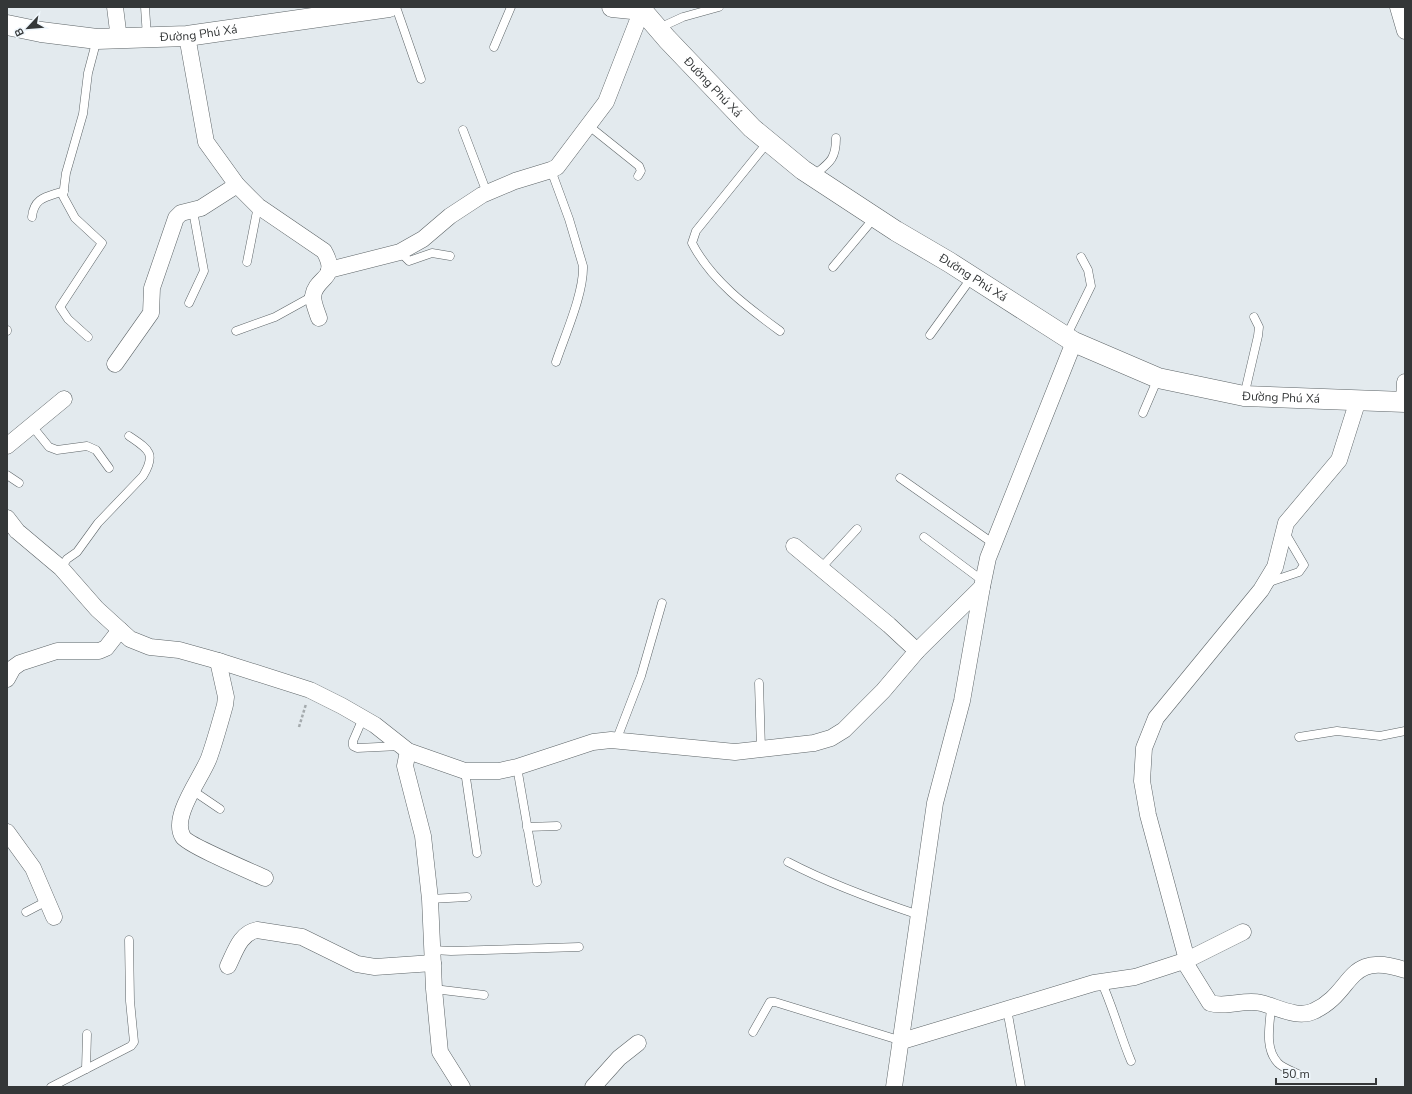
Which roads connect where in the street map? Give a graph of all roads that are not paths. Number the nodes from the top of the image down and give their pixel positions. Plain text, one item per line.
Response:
1 (115, 7) edge
2 (145, 7) edge
3 (389, 7) edge
4 (396, 7) edge
5 (511, 7) edge
6 (612, 7) edge
7 (719, 7) edge
8 (1398, 7) edge
9 (643, 8) edge
10 (343, 11) edge
11 (7, 25) edge
12 (659, 29) junction
13 (1405, 31) edge
14 (187, 36) junction
15 (148, 38) junction
16 (97, 39) junction
17 (119, 39) junction
18 (494, 47) dead end
19 (421, 79) dead end
20 (589, 126) junction
21 (463, 130) dead end
22 (836, 138) dead end
23 (768, 141) junction
24 (551, 170) junction
25 (638, 176) dead end
26 (812, 176) junction
27 (238, 185) junction
28 (64, 191) junction
29 (487, 193) junction
30 (258, 206) junction
31 (193, 211) junction
32 (32, 217) dead end
33 (875, 217) junction
34 (400, 252) junction
35 (450, 256) dead end
36 (1081, 257) dead end
37 (247, 262) dead end
38 (833, 267) dead end
39 (329, 270) junction
40 (972, 277) junction
41 (313, 296) junction
42 (189, 303) dead end
43 (1254, 317) dead end
44 (319, 318) dead end
45 (236, 331) dead end
46 (780, 331) dead end
47 (930, 335) dead end
48 (88, 337) dead end
49 (1070, 339) junction
50 (556, 362) dead end
51 (115, 364) dead end
52 (1158, 378) junction
53 (1405, 382) edge
54 (1244, 396) junction
55 (64, 399) dead end
56 (1358, 400) junction
57 (1405, 402) edge
58 (1143, 413) dead end
59 (32, 426) junction
60 (129, 436) dead end
61 (7, 446) edge
62 (109, 468) dead end
63 (7, 475) edge
64 (900, 478) dead end
65 (19, 483) dead end
66 (7, 518) edge
67 (857, 529) dead end
68 (1284, 531) junction
69 (924, 537) dead end
70 (994, 544) junction
71 (794, 546) dead end
72 (61, 568) junction
73 (821, 568) junction
74 (1265, 583) junction
75 (982, 584) junction
76 (662, 603) dead end
77 (120, 630) junction
78 (917, 651) junction
79 (218, 661) junction
80 (7, 679) edge
81 (759, 683) dead end
82 (363, 718) junction
83 (1405, 731) edge
84 (1298, 737) dead end
85 (616, 741) junction
86 (404, 748) junction
87 (762, 749) junction
88 (517, 767) junction
89 (465, 771) junction
90 (192, 790) junction
91 (220, 809) dead end
92 (557, 826) dead end
93 (527, 827) junction
94 (7, 832) edge
95 (477, 853) dead end
96 (788, 862) dead end
97 (265, 878) dead end
98 (537, 882) dead end
99 (467, 897) dead end
100 (430, 899) junction
101 (47, 901) junction
102 (26, 912) dead end
103 (919, 915) junction
104 (54, 917) dead end
105 (1243, 932) dead end
106 (129, 940) dead end
107 (579, 946) dead end
108 (433, 957) junction
109 (1186, 960) junction
110 (228, 966) dead end
111 (1405, 970) edge
112 (1101, 981) junction
113 (434, 989) junction
114 (484, 995) dead end
115 (1271, 1007) junction
116 (1007, 1009) junction
117 (753, 1032) dead end
118 (87, 1034) dead end
119 (902, 1041) junction
120 (638, 1043) dead end
121 (1131, 1061) dead end
122 (86, 1069) junction
123 (1298, 1074) dead end
124 (51, 1087) edge
125 (462, 1087) edge
126 (593, 1087) edge
127 (894, 1087) edge
128 (1021, 1087) edge

1 - 17 street
2 - 15 lane
3 - 10 street, Đường Phú Xá
4 - 19 lane
5 - 18 lane
6 - 9 street
7 - 12 lane
8 - 13 street
9 - 12 street, Đường Phú Xá
9 - 20 street
10 - 14 street, Đường Phú Xá
11 - 16 street, Đường Phú Xá
12 - 23 street, Đường Phú Xá
14 - 15 street, Đường Phú Xá
14 - 27 street
15 - 17 street, Đường Phú Xá
16 - 17 street, Đường Phú Xá
16 - 28 lane
20 - 24 street
20 - 25 lane
21 - 29 lane
22 - 26 lane
23 - 26 street, Đường Phú Xá
23 - 46 lane
24 - 29 street
24 - 50 lane
26 - 33 street, Đường Phú Xá
27 - 30 street
27 - 31 street
28 - 32 lane
28 - 48 lane
29 - 34 street
30 - 37 lane
30 - 39 street
31 - 42 lane
31 - 51 street
33 - 38 lane
33 - 40 street, Đường Phú Xá
34 - 35 lane
34 - 39 street
36 - 49 lane
39 - 41 street
40 - 47 lane
40 - 49 street, Đường Phú Xá
41 - 44 street
41 - 45 lane
43 - 54 lane
49 - 52 street, Đường Phú Xá
49 - 70 street
52 - 54 street, Đường Phú Xá
52 - 58 lane
53 - 57 street
54 - 56 street, Đường Phú Xá
55 - 59 street
56 - 57 street, Đường Phú Xá
56 - 68 street
59 - 61 street
59 - 62 lane
60 - 72 lane
63 - 65 lane
64 - 70 lane
66 - 72 street
67 - 73 lane
68 - 74 street
68 - 74 lane
69 - 75 lane
70 - 75 street
71 - 73 street
72 - 77 street
73 - 78 street
74 - 109 street
75 - 78 street
75 - 103 street
76 - 85 lane
77 - 79 street
77 - 80 street
78 - 87 street
79 - 82 street
79 - 90 street
81 - 87 lane
82 - 86 street
82 - 86 lane
83 - 84 lane
85 - 87 street
85 - 88 street
86 - 89 street
86 - 100 street
88 - 89 street
88 - 93 lane
89 - 95 lane
90 - 91 lane
90 - 97 street
92 - 93 lane
93 - 98 lane
94 - 101 street
96 - 103 lane
99 - 100 lane
100 - 108 street
101 - 102 lane
101 - 104 street
103 - 119 street
105 - 109 street
106 - 122 lane
107 - 108 lane
108 - 110 street
108 - 113 street
109 - 112 street
109 - 115 street
111 - 115 street
112 - 116 street
112 - 121 lane
113 - 114 lane
113 - 125 street
115 - 123 lane
116 - 119 street
116 - 128 lane
117 - 119 lane
118 - 122 lane
119 - 127 street
120 - 126 street
122 - 124 lane

